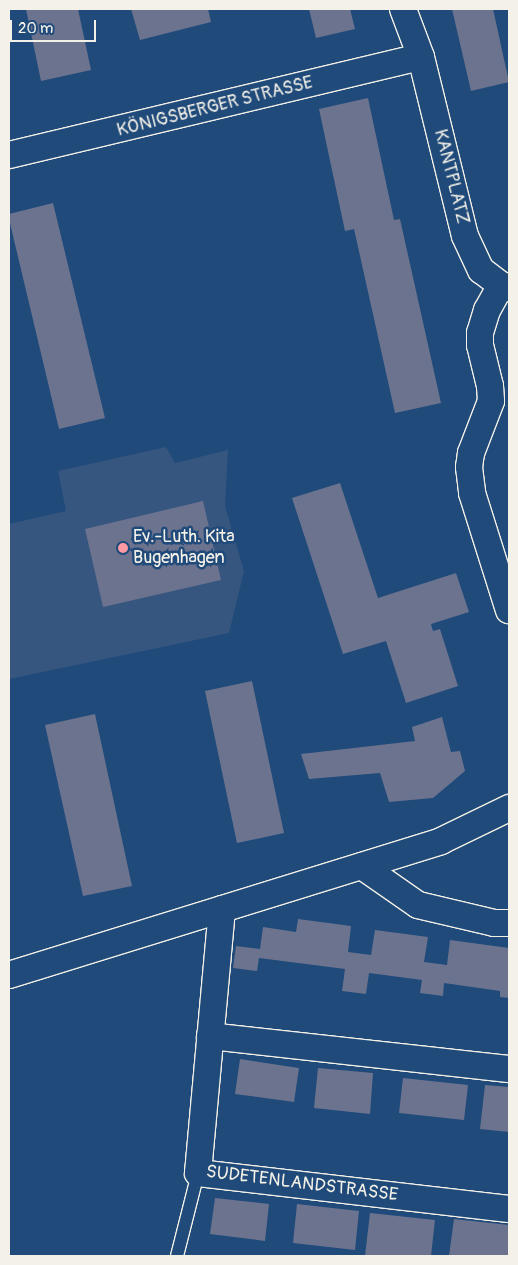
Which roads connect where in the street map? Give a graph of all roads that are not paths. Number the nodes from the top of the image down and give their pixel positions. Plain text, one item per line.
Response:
1 (404, 9) edge
2 (421, 57) junction
3 (9, 155) edge
4 (505, 286) edge
5 (509, 610) edge
6 (509, 808) edge
7 (362, 866) junction
8 (222, 909) junction
9 (509, 923) edge
10 (9, 972) edge
11 (210, 1036) junction
12 (509, 1069) edge
13 (198, 1173) junction
14 (509, 1209) edge
15 (176, 1256) edge

1 - 2 street, KANTPLATZ
2 - 3 street, KÖNIGSBERGER STRASSE
2 - 4 street, KANTPLATZ
4 - 5 street, KANTPLATZ
6 - 7 street
7 - 8 street
7 - 9 street
8 - 10 street
8 - 11 street, SUDETENLANDSTRASSE
11 - 12 street
11 - 13 street, SUDETENLANDSTRASSE
13 - 14 street, SUDETENLANDSTRASSE
13 - 15 lane

